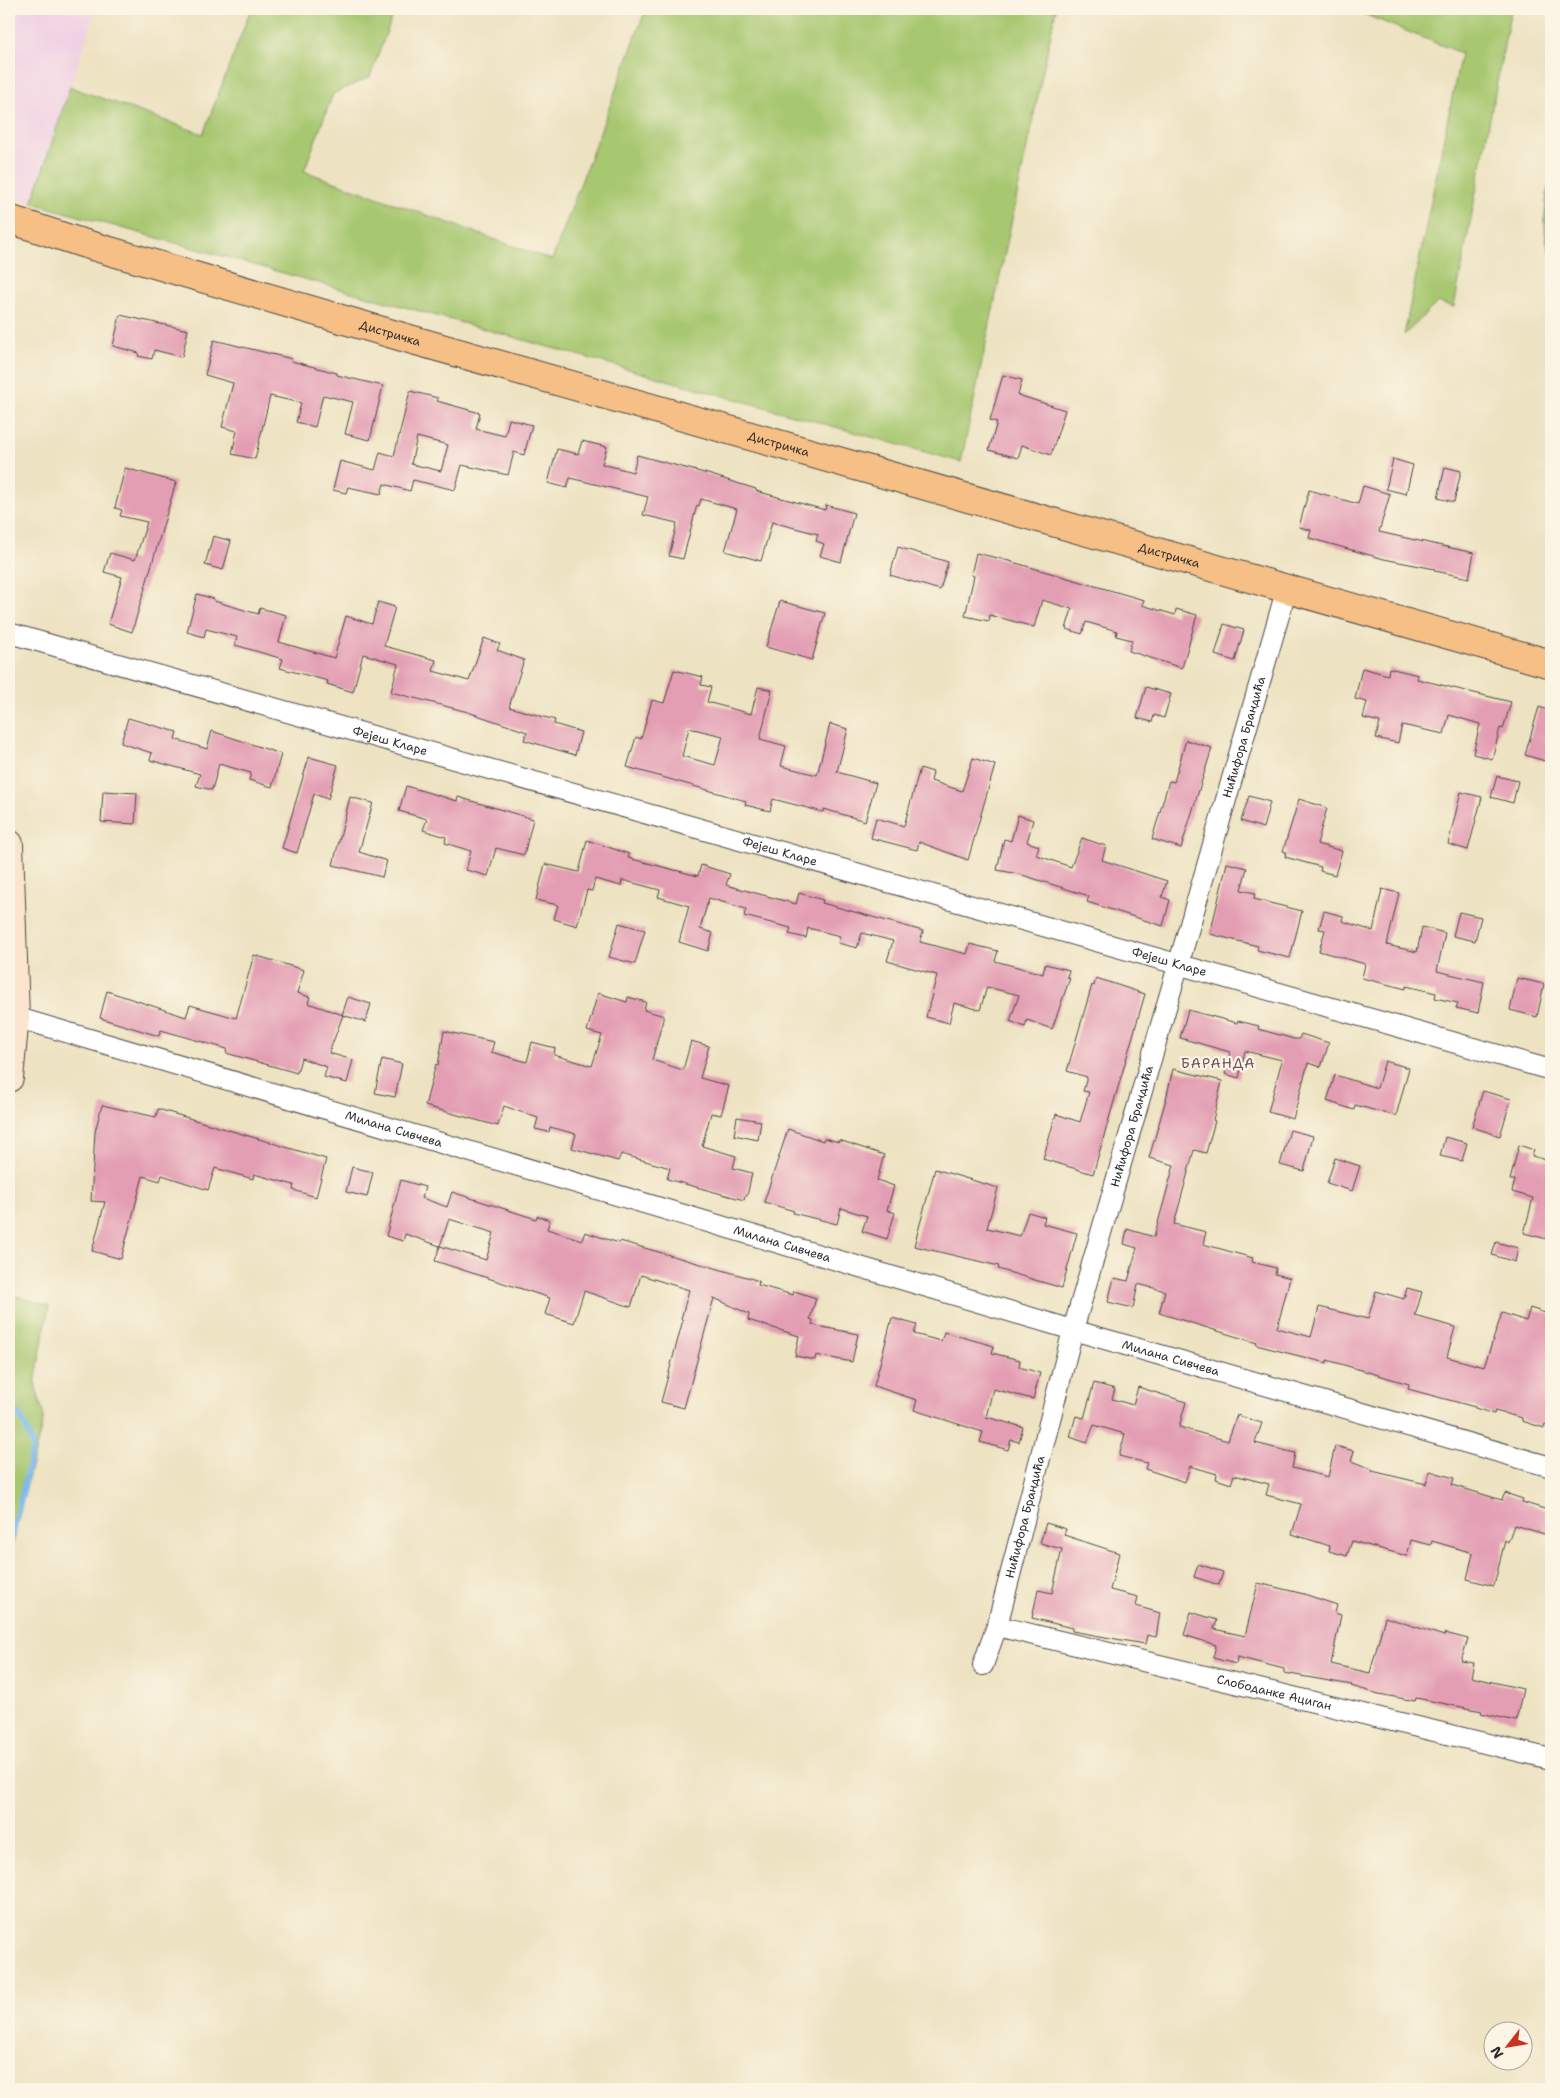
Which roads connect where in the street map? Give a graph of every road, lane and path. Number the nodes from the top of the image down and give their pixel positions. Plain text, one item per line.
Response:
1 (9, 218) edge
2 (1287, 588) junction
3 (9, 633) edge
4 (1551, 664) edge
5 (9, 844) edge
6 (1178, 964) junction
7 (15, 1017) junction
8 (1551, 1070) edge
9 (9, 1078) edge
10 (1073, 1330) junction
11 (1551, 1467) edge
12 (997, 1626) junction
13 (982, 1665) dead end
14 (1551, 1760) edge

1 - 2 main road, Дистричка
2 - 4 main road, Дистричка
2 - 6 street, Нићифора Брандића
3 - 6 street, Фејеш Кларе
5 - 7 main road
6 - 8 street, Фејеш Кларе
6 - 10 street, Нићифора Брандића
7 - 9 main road
7 - 10 street, Милана Сивчева
10 - 11 street, Милана Сивчева
10 - 12 street, Нићифора Брандића
12 - 13 street, Нићифора Брандића
12 - 14 street, Слободанке Ациган

